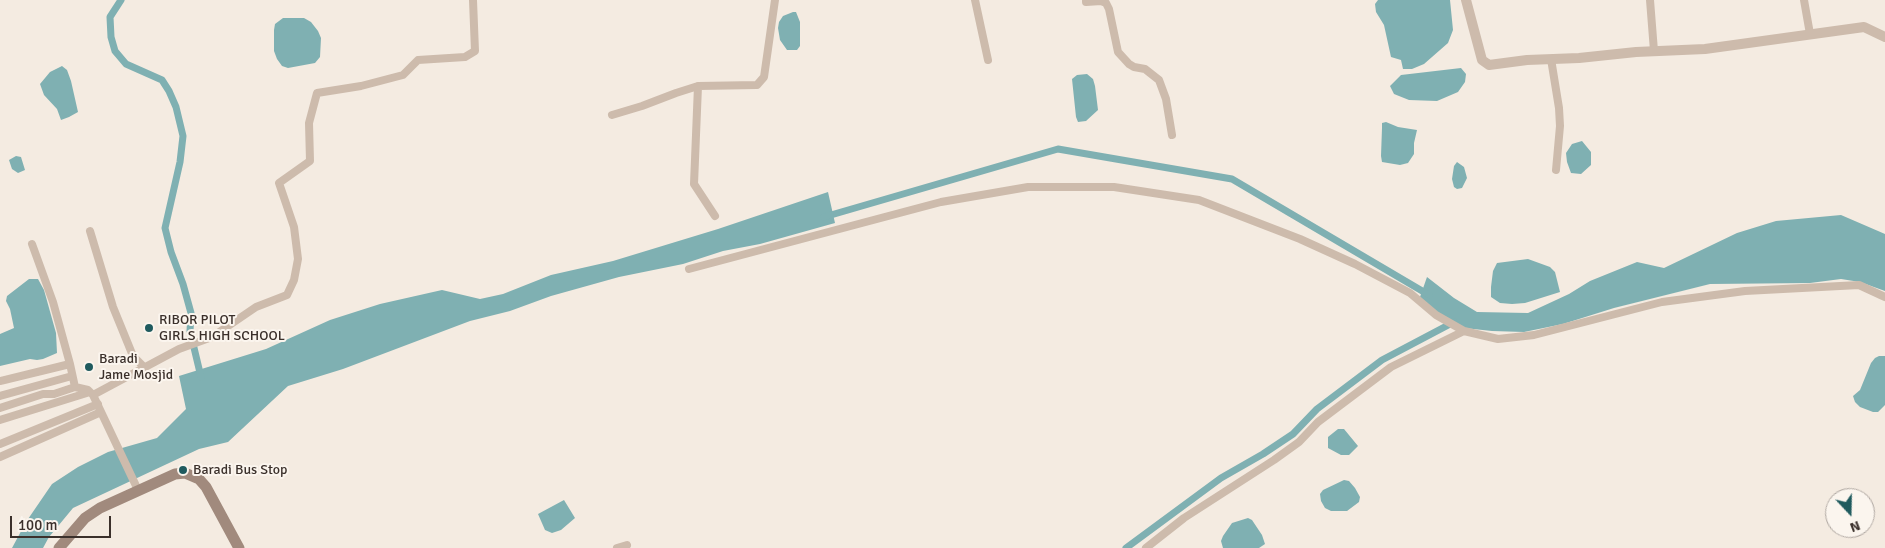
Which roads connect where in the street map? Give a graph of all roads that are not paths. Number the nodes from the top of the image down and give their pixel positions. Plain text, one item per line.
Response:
1 (473, 0) edge
2 (775, 0) edge
3 (975, 0) edge
4 (1086, 0) edge
5 (1466, 0) edge
6 (1650, 0) edge
7 (1804, 0) edge
8 (1810, 34) junction
9 (1885, 37) edge
10 (1654, 51) junction
11 (988, 60) dead end
12 (1551, 60) junction
13 (698, 86) junction
14 (612, 115) dead end
15 (1172, 135) dead end
16 (1556, 170) dead end
17 (715, 216) dead end
18 (90, 231) dead end
19 (32, 244) dead end
20 (689, 269) dead end
21 (1885, 297) edge
22 (1460, 329) junction
23 (70, 364) junction
24 (144, 368) junction
25 (72, 376) junction
26 (0, 382) edge
27 (75, 387) junction
28 (92, 394) junction
29 (0, 396) edge
30 (98, 404) junction
31 (0, 408) edge
32 (102, 412) junction
33 (0, 420) edge
34 (0, 444) edge
35 (0, 457) edge
36 (138, 490) junction
37 (627, 545) dead end
38 (59, 548) edge
39 (239, 548) edge
40 (617, 548) edge
41 (1146, 548) edge

1 - 24 street
2 - 13 street
3 - 11 street
4 - 15 street
5 - 12 street
6 - 10 street
7 - 8 street
8 - 9 street
8 - 10 street
10 - 12 street
12 - 16 street
13 - 14 street
13 - 17 street
18 - 24 street
19 - 23 street
20 - 22 street
21 - 22 street
22 - 41 street
23 - 25 street
23 - 26 street
24 - 28 street
25 - 27 street
25 - 29 street
27 - 28 street
27 - 31 street
28 - 30 street
28 - 33 street
30 - 32 street
30 - 34 street
32 - 35 street
32 - 36 street
36 - 38 main road
36 - 39 main road
37 - 40 street

